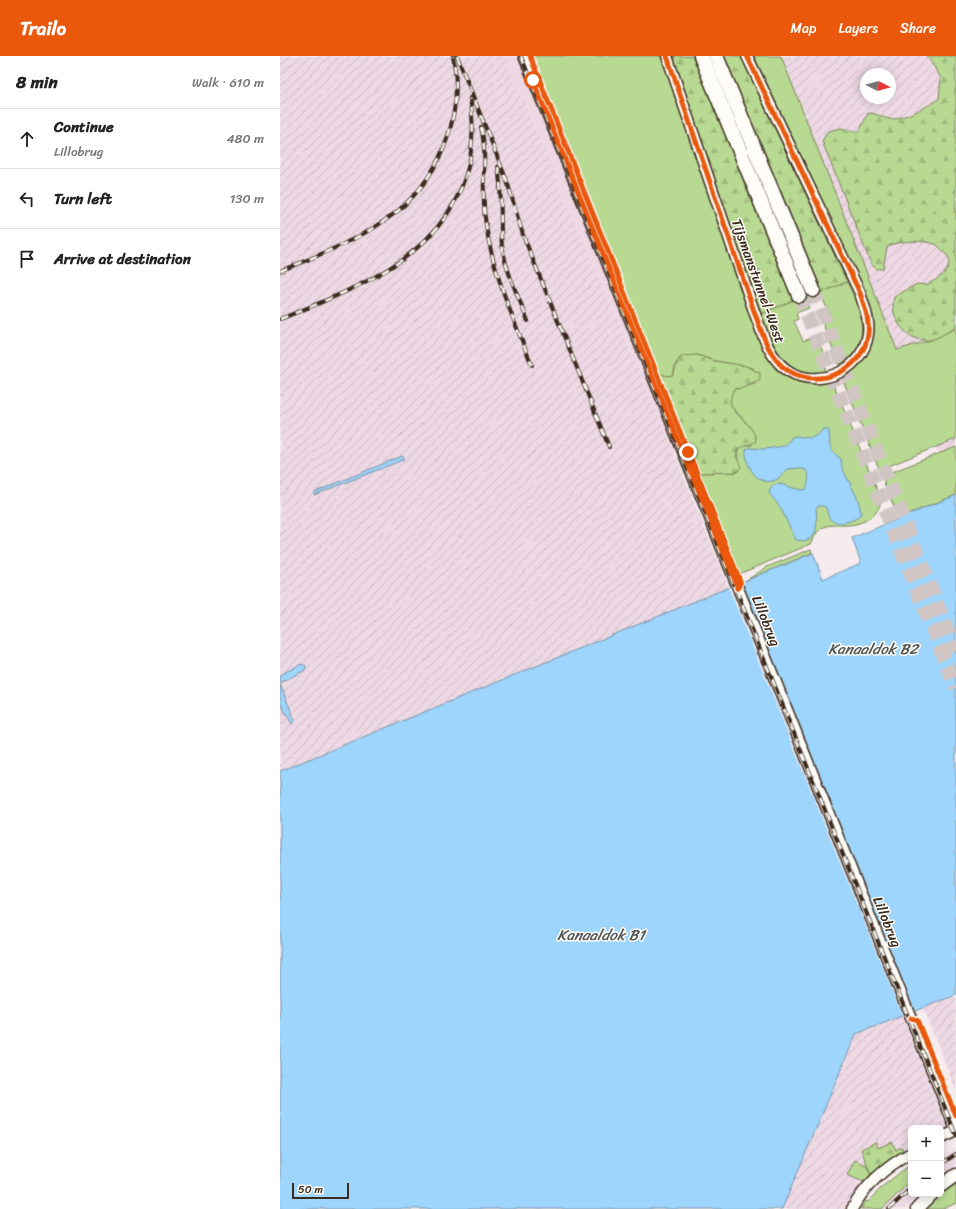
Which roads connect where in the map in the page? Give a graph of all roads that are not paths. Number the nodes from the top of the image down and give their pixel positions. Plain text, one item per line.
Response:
1 (524, 56) edge
2 (667, 56) edge
3 (701, 56) edge
4 (716, 56) edge
5 (747, 56) edge
6 (813, 290) tunnel mouth
7 (799, 295) tunnel mouth
8 (956, 1130) edge
9 (944, 1136) edge
10 (908, 1156) edge
11 (956, 1175) edge
12 (944, 1184) edge
13 (862, 1192) junction
14 (929, 1197) edge
15 (852, 1209) edge
16 (856, 1209) edge
17 (917, 1209) edge

1 - 8 street, Lillobrug
2 - 5 street, Tijsmanstunnel-West
3 - 7 highway
4 - 6 highway
8 - 9 street
10 - 13 street
11 - 12 main road
13 - 15 street
13 - 16 street
14 - 17 main road

